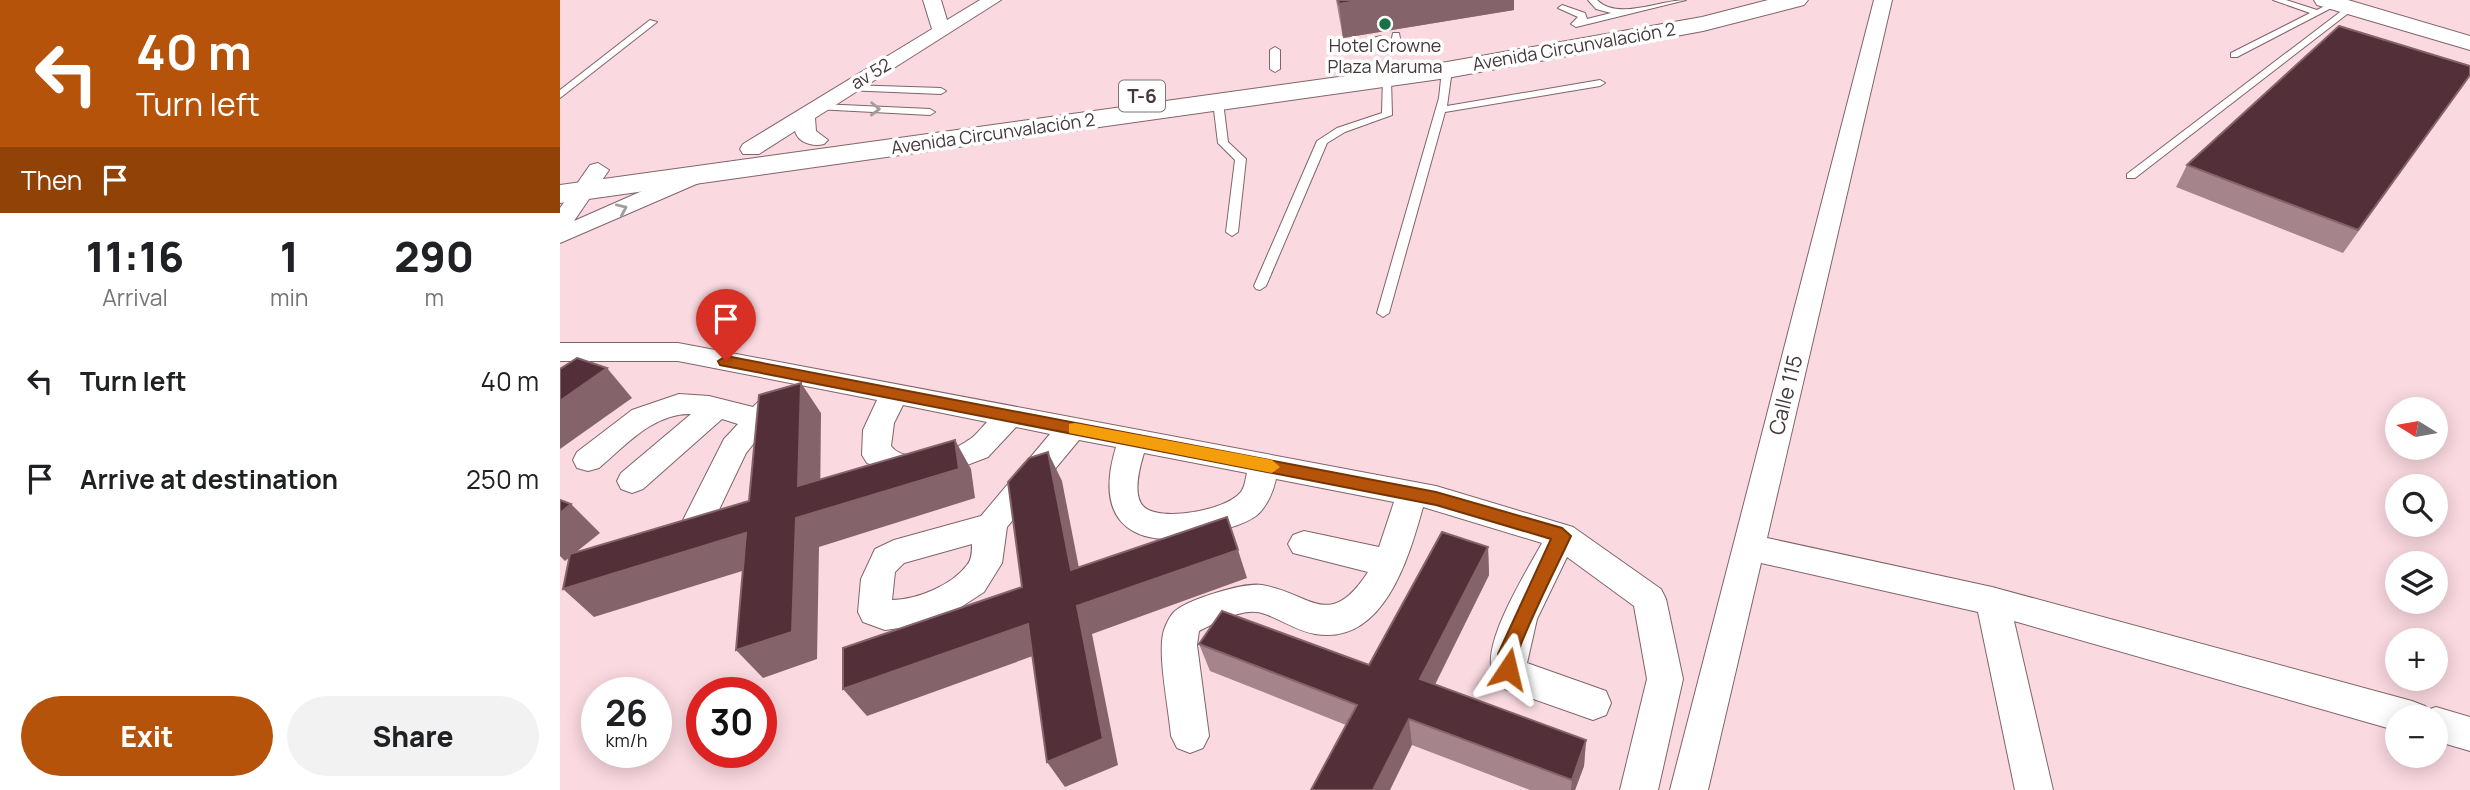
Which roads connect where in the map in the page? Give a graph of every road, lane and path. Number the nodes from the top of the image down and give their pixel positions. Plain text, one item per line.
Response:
1 (932, 0) edge
2 (992, 0) edge
3 (1585, 0) edge
4 (1592, 0) edge
5 (1682, 0) edge
6 (1720, 0) edge
7 (1796, 0) edge
8 (1883, 0) edge
9 (2277, 0) edge
10 (2340, 4) edge
11 (1620, 14) junction
12 (653, 22) dead end
13 (943, 31) junction
14 (2321, 31) junction
15 (1396, 35) dead end
16 (2334, 35) edge
17 (2470, 35) edge
18 (1378, 38) dead end
19 (2470, 43) edge
20 (1404, 49) dead end
21 (1275, 50) dead end
22 (2234, 55) dead end
23 (1386, 65) junction
24 (1275, 69) dead end
25 (1447, 70) junction
26 (1600, 83) dead end
27 (848, 88) junction
28 (941, 91) dead end
29 (560, 94) edge
30 (1218, 102) junction
31 (1441, 110) junction
32 (930, 112) dead end
33 (814, 121) junction
34 (700, 174) junction
35 (2131, 176) dead end
36 (576, 183) edge
37 (560, 224) edge
38 (1232, 232) dead end
39 (560, 236) edge
40 (1260, 286) dead end
41 (1383, 313) dead end
42 (565, 365) edge
43 (798, 375) junction
44 (895, 394) junction
45 (714, 410) junction
46 (1010, 416) junction
47 (759, 418) junction
48 (1072, 428) junction
49 (1133, 440) junction
50 (588, 460) dead end
51 (1264, 465) junction
52 (632, 481) dead end
53 (1412, 494) junction
54 (696, 526) edge
55 (991, 526) dead end
56 (1562, 536) junction
57 (1304, 544) dead end
58 (1749, 547) junction
59 (1388, 563) junction
60 (1992, 601) junction
61 (1593, 703) dead end
62 (2385, 710) edge
63 (2448, 728) edge
64 (2470, 734) edge
65 (1190, 736) dead end
66 (1639, 790) edge
67 (1689, 790) edge
68 (2034, 790) edge

1 - 13 street
2 - 13 street, av 52
3 - 11 lane
4 - 11 lane
5 - 11 lane
6 - 33 highway, Avenida Circunvalación 2 / T-6
7 - 25 highway, Avenida Circunvalación 2 / T-6
8 - 58 street, Calle 115
9 - 10 lane
10 - 14 lane
10 - 17 street
10 - 19 street
10 - 22 lane
12 - 29 lane
13 - 27 street, av 52
14 - 16 lane
14 - 35 lane
15 - 20 lane
18 - 23 lane
21 - 24 lane
23 - 25 highway, Avenida Circunvalación 2 / T-6
23 - 30 highway, Avenida Circunvalación 2 / T-6
23 - 40 lane
25 - 31 lane
26 - 31 lane
27 - 28 lane
27 - 33 street, av 52
30 - 34 highway, Avenida Circunvalación 2 / T-6
30 - 38 lane
31 - 41 lane
33 -> 32 lane
33 - 36 highway, Avenida Circunvalación 2 / T-6
34 - 36 highway, Avenida Circunvalación 2 / T-6
39 -> 34 street
36 - 37 street
42 - 43 street
43 - 44 street
43 - 47 street
44 - 46 street
44 - 46 street
45 - 47 street
45 - 50 street
45 - 52 street
46 - 48 street
47 - 54 street
48 - 49 street
48 - 55 street
49 - 51 street
49 - 51 street
51 - 53 street
53 - 56 street
53 - 59 street
56 - 61 street
56 - 66 street
57 - 59 street
58 - 60 street
58 - 67 street, Calle 115
59 - 65 street
60 - 62 street
60 - 68 street
63 - 64 street

